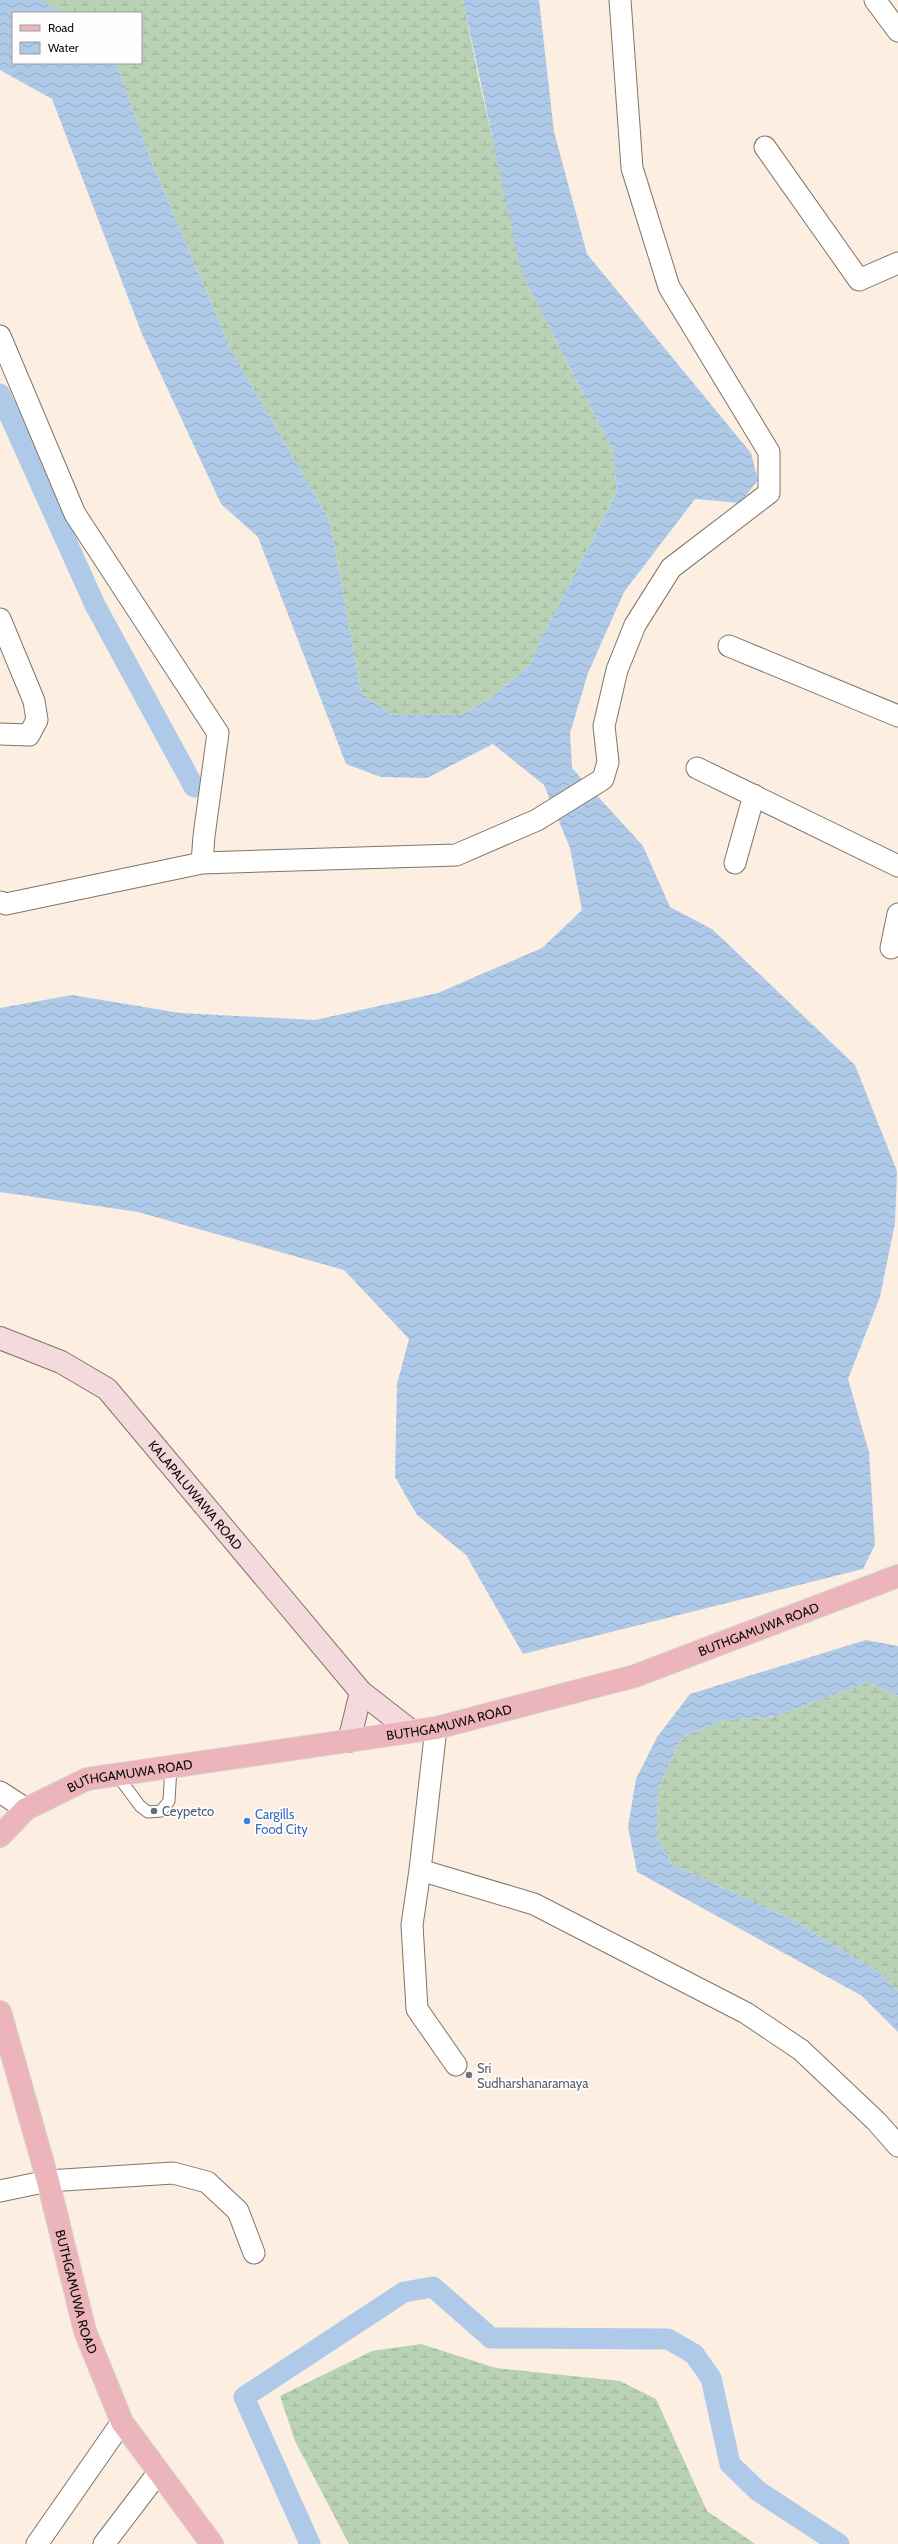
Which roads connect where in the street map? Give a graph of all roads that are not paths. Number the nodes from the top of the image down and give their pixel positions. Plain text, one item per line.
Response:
1 (620, 0) edge
2 (875, 0) edge
3 (898, 31) edge
4 (766, 147) dead end
5 (898, 263) edge
6 (0, 336) edge
7 (0, 619) edge
8 (729, 646) dead end
9 (898, 716) edge
10 (0, 734) edge
11 (696, 768) dead end
12 (754, 795) junction
13 (202, 863) junction
14 (735, 863) dead end
15 (898, 866) edge
16 (0, 902) edge
17 (898, 914) edge
18 (891, 948) dead end
19 (0, 1338) edge
20 (898, 1576) edge
21 (361, 1692) junction
22 (436, 1728) junction
23 (411, 1730) junction
24 (349, 1741) junction
25 (171, 1767) junction
26 (117, 1774) junction
27 (0, 1792) edge
28 (26, 1809) junction
29 (0, 1836) edge
30 (420, 1870) junction
31 (0, 2012) edge
32 (456, 2065) dead end
33 (898, 2146) edge
34 (48, 2181) junction
35 (0, 2191) edge
36 (254, 2253) dead end
37 (122, 2422) junction
38 (158, 2473) junction
39 (37, 2544) edge
40 (104, 2544) edge
41 (212, 2544) edge

1 - 13 street
2 - 3 street
4 - 5 street
6 - 13 street
7 - 10 street
8 - 9 street
11 - 12 street
12 - 14 street
12 - 15 street
13 - 16 street
17 - 18 street
19 - 21 street, KALAPALUWAWA ROAD
20 - 22 main road, BUTHGAMUWA ROAD
21 - 23 street, KALAPALUWAWA ROAD
21 - 24 street
22 - 23 main road, BUTHGAMUWA ROAD
22 - 30 street
23 - 24 main road, BUTHGAMUWA ROAD
24 - 25 main road, BUTHGAMUWA ROAD
25 - 26 main road, BUTHGAMUWA ROAD
25 - 26 lane
26 - 28 main road, BUTHGAMUWA ROAD
27 - 28 street
28 - 29 main road, BUTHGAMUWA ROAD
30 - 32 street
30 - 33 street
31 - 34 main road, BUTHGAMUWA ROAD
34 - 35 street
34 - 36 street
34 - 37 main road, BUTHGAMUWA ROAD
37 - 38 main road, BUTHGAMUWA ROAD
37 - 39 street
38 - 40 street
38 - 41 main road, BUTHGAMUWA ROAD

